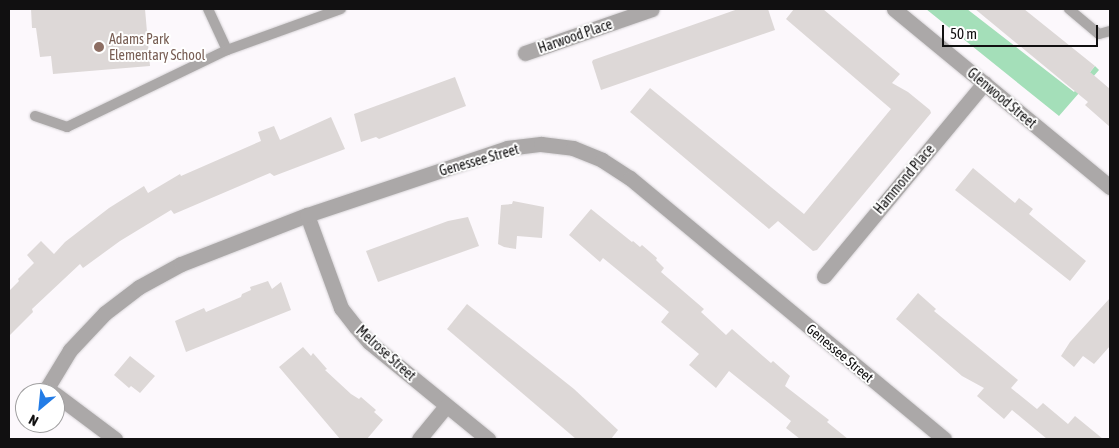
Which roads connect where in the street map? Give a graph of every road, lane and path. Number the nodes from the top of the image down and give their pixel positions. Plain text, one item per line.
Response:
1 (208, 9) edge
2 (310, 9) edge
3 (341, 9) edge
4 (652, 9) edge
5 (894, 9) edge
6 (1069, 9) edge
7 (314, 19) junction
8 (1110, 31) edge
9 (227, 50) junction
10 (525, 53) dead end
11 (984, 83) junction
12 (35, 116) dead end
13 (1110, 187) edge
14 (307, 215) junction
15 (824, 276) dead end
16 (50, 383) edge
17 (65, 402) edge
18 (446, 406) junction
19 (115, 439) edge
20 (419, 439) edge
21 (488, 439) edge
22 (944, 439) edge

1 - 9 lane
2 - 7 lane
3 - 7 lane
4 - 10 street, Harwood Place
5 - 11 street, Glenwood Street
6 - 8 lane
7 - 9 lane
9 - 12 lane
11 - 13 street, Glenwood Street
11 - 15 street, Hammond Place
14 - 16 street, Genessee Street
14 - 18 street, Melrose Street
14 - 22 street, Genessee Street
17 - 19 street, Genessee Street
18 - 20 street
18 - 21 street, Melrose Street

